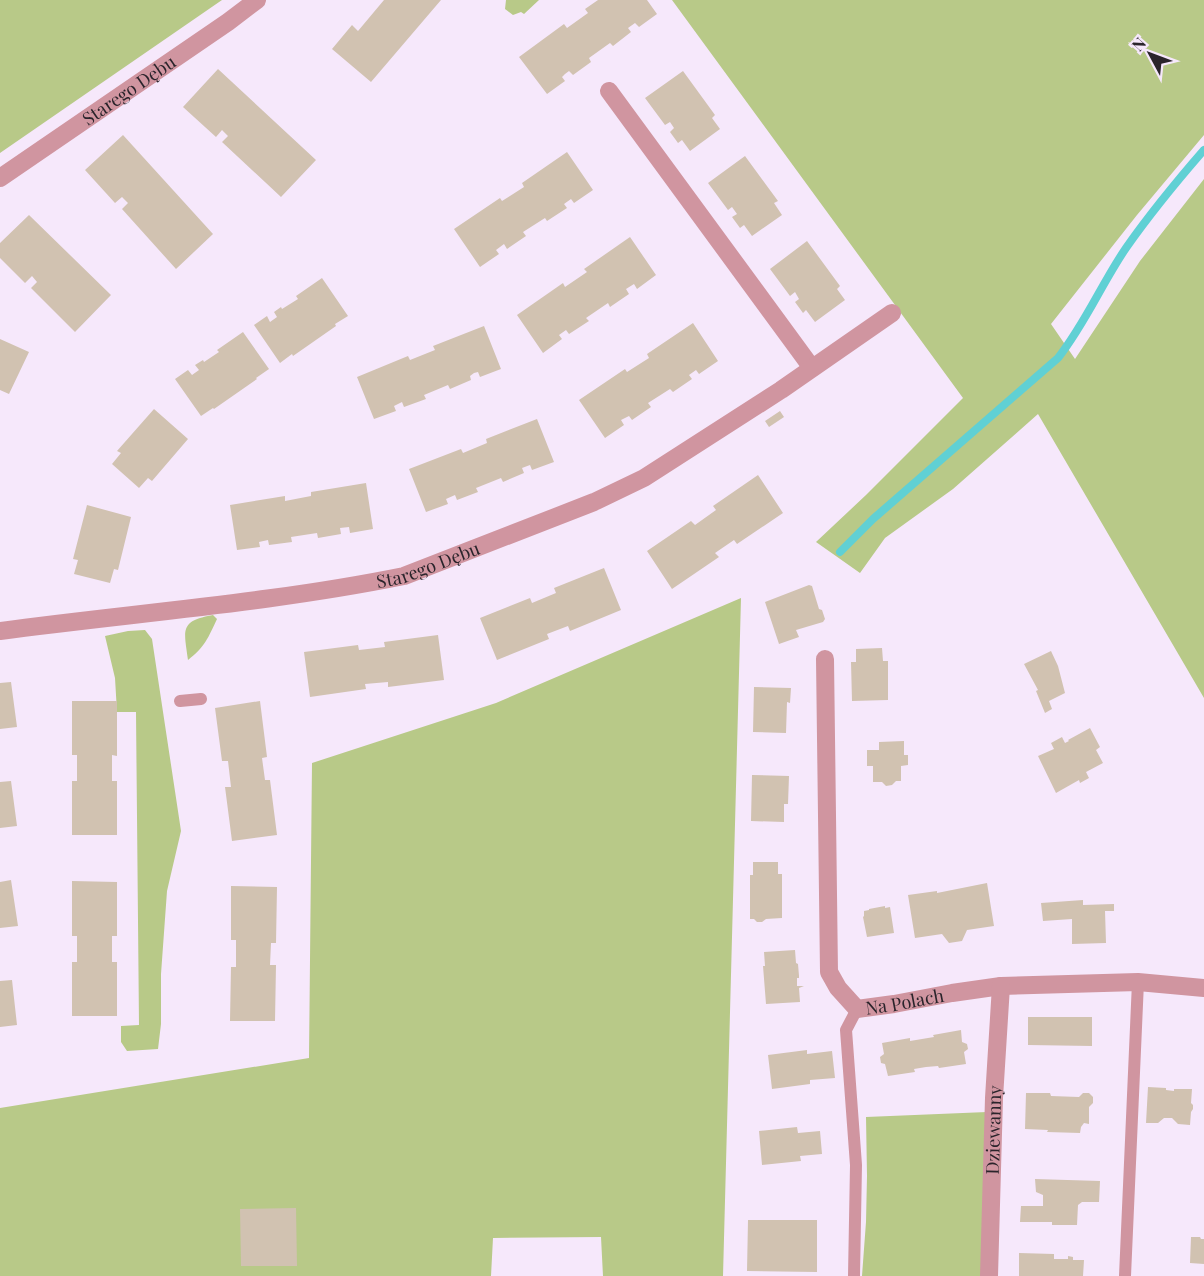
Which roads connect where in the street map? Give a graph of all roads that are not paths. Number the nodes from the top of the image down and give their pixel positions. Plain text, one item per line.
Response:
1 (257, 0) edge
2 (609, 92) dead end
3 (0, 178) edge
4 (892, 313) dead end
5 (812, 368) junction
6 (0, 631) edge
7 (825, 659) dead end
8 (201, 699) dead end
9 (180, 701) dead end
10 (1138, 982) junction
11 (1001, 986) junction
12 (1204, 988) edge
13 (857, 1009) junction
14 (854, 1276) edge
15 (988, 1276) edge
16 (1125, 1276) edge

1 - 3 street, Starego Dębu
2 - 5 street
4 - 5 street, Starego Dębu
5 - 6 street, Starego Dębu
7 - 13 street, Na Polach
8 - 9 lane
10 - 11 street, Na Polach
10 - 12 street, Na Polach
10 - 16 lane
11 - 13 street, Na Polach
11 - 15 street, Dziewanny
13 - 14 lane

